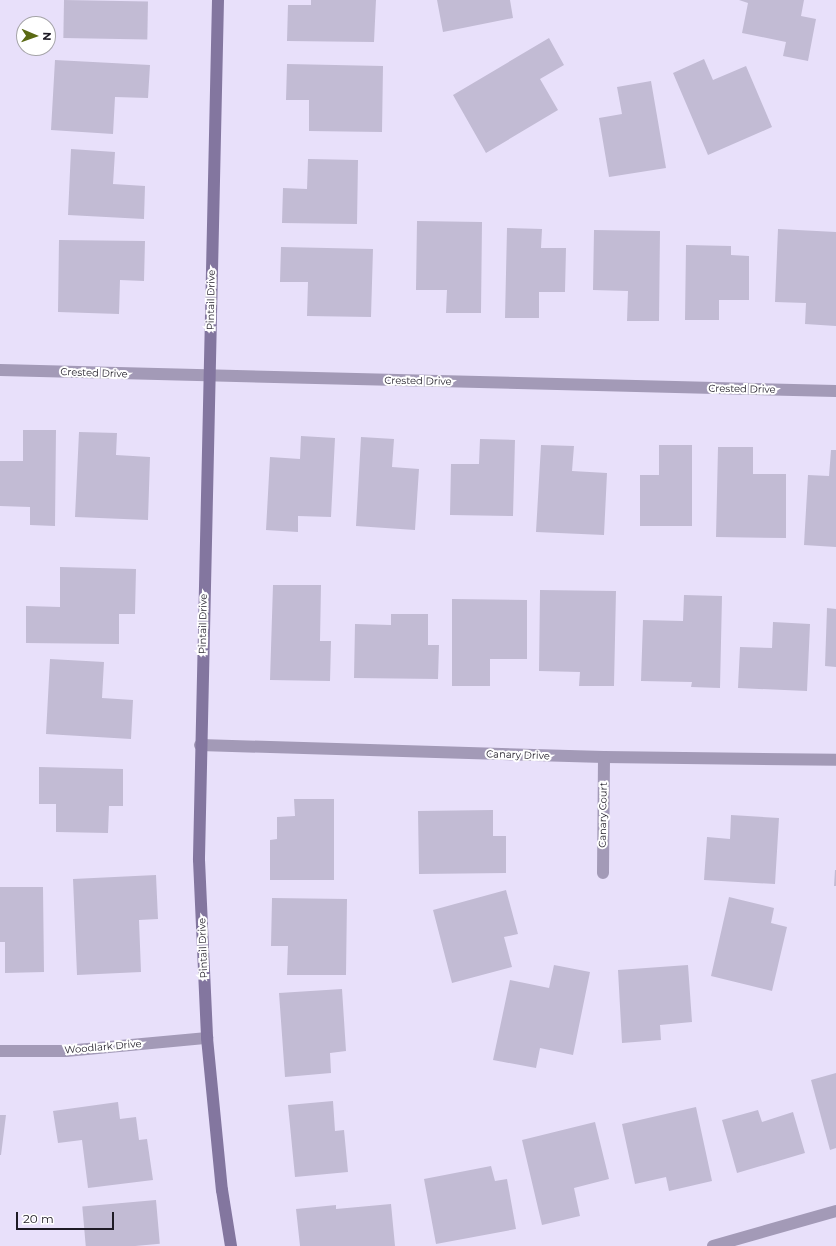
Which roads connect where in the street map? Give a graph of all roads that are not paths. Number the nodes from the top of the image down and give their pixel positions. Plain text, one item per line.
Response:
1 (218, 0) edge
2 (0, 370) edge
3 (209, 377) junction
4 (836, 391) edge
5 (200, 745) junction
6 (604, 757) junction
7 (836, 760) edge
8 (602, 873) dead end
9 (207, 1038) junction
10 (0, 1051) edge
11 (836, 1211) edge
12 (231, 1246) edge
13 (713, 1246) edge

1 - 3 street, Pintail Drive
2 - 3 street, Crested Drive
3 - 4 street, Crested Drive
3 - 5 street, Pintail Drive
5 - 6 street, Canary Drive
5 - 9 street, Pintail Drive
6 - 7 street, Canary Drive
6 - 8 street, Canary Court
9 - 10 street, Woodlark Drive
9 - 12 street, Pintail Drive
11 - 13 street

